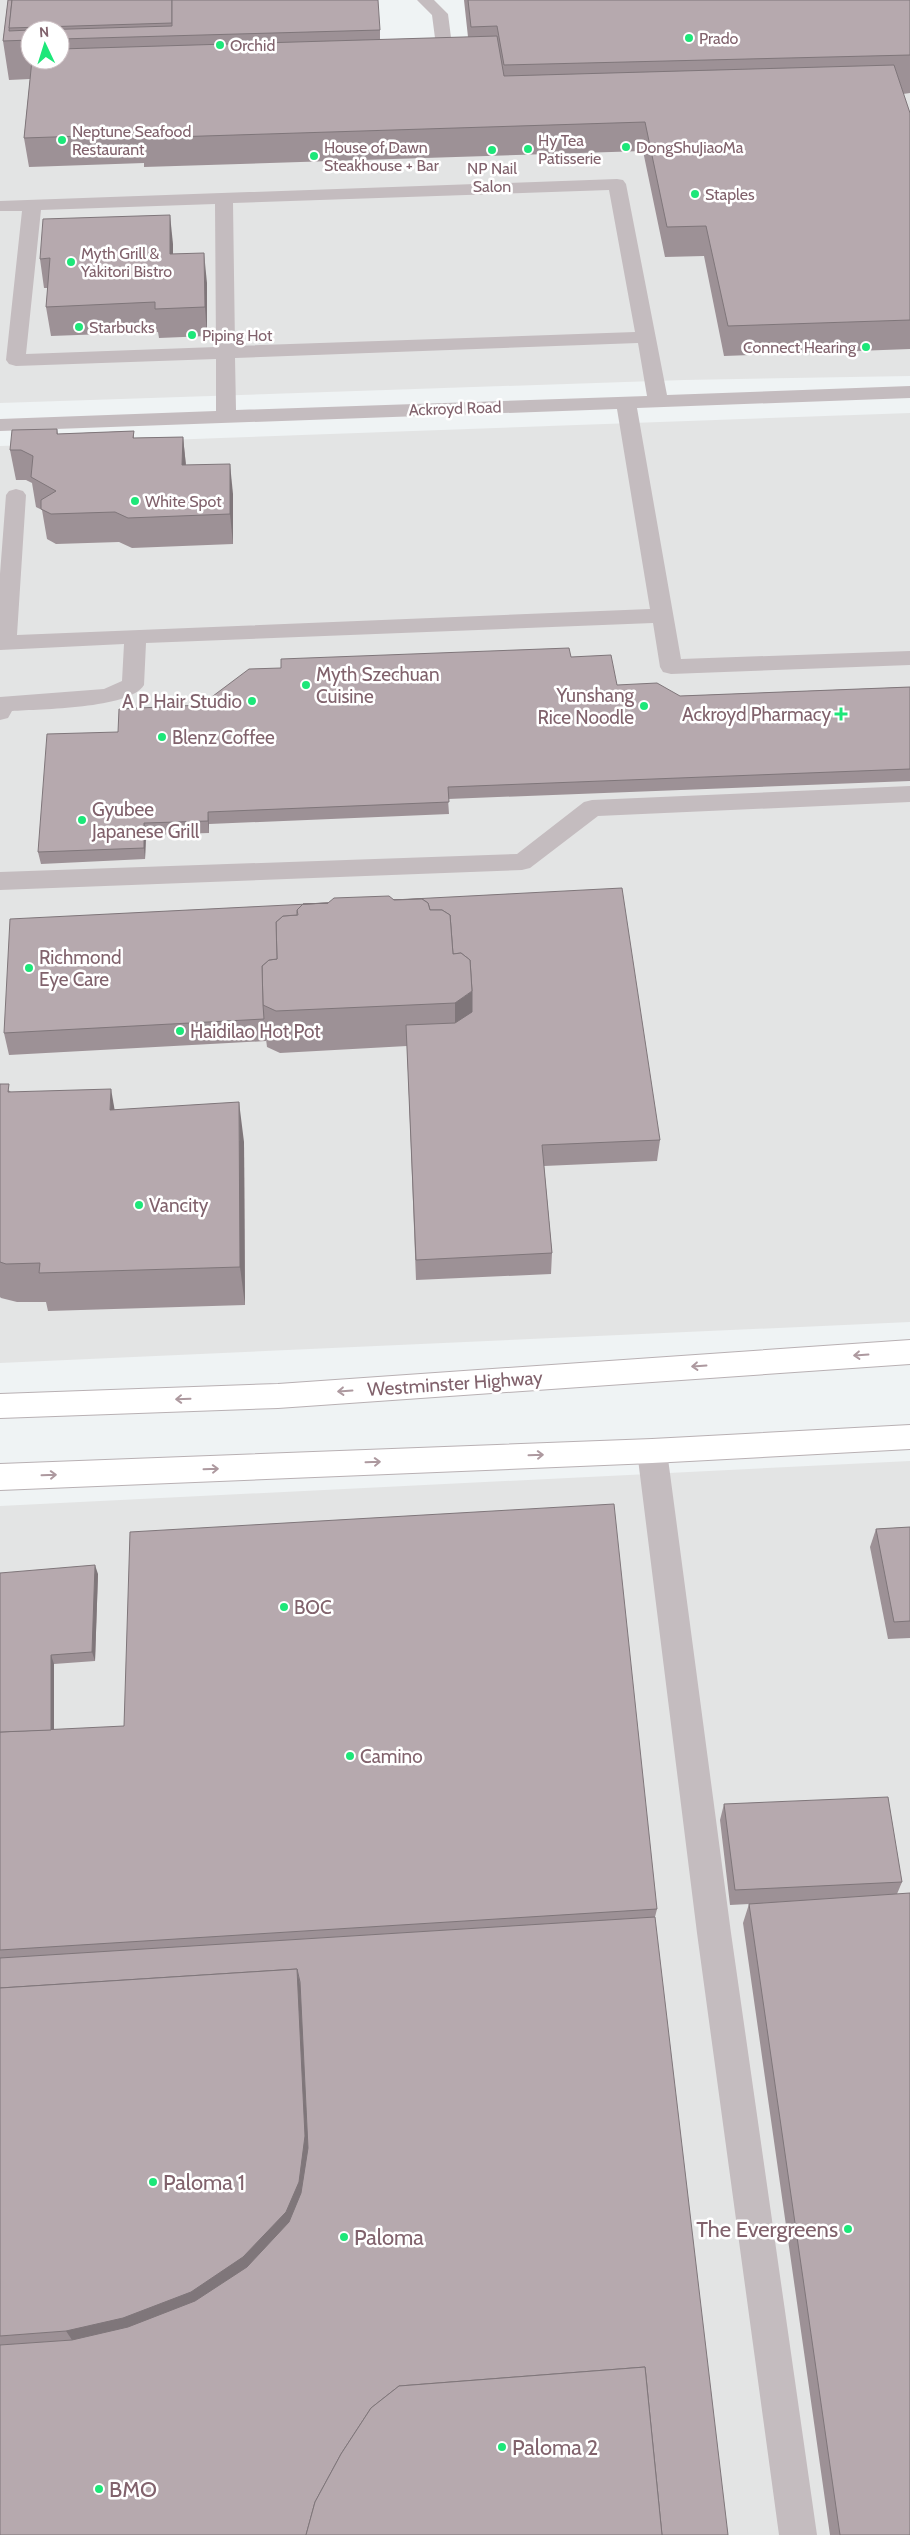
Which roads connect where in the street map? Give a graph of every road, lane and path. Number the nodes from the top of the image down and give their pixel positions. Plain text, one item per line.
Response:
1 (425, 0) edge
2 (446, 62) edge
3 (224, 198) junction
4 (32, 205) junction
5 (0, 206) edge
6 (646, 338) junction
7 (226, 352) junction
8 (910, 392) edge
9 (658, 400) junction
10 (626, 402) junction
11 (226, 416) junction
12 (0, 425) edge
13 (16, 496) dead end
14 (662, 616) junction
15 (136, 637) junction
16 (3, 643) edge
17 (910, 658) edge
18 (0, 713) edge
19 (910, 794) edge
20 (0, 881) edge
21 (910, 1352) edge
22 (0, 1406) edge
23 (910, 1437) edge
24 (652, 1451) junction
25 (0, 1477) edge
26 (798, 2535) edge

1 - 2 street
3 - 4 street
3 - 6 street
3 - 7 street
4 - 5 street
4 - 7 street
6 - 7 street
6 - 9 street
7 - 11 street
8 - 9 street, Ackroyd Road
9 - 10 street, Ackroyd Road
10 - 11 street, Ackroyd Road
10 - 14 street
11 - 12 street, Ackroyd Road
13 - 16 street
14 - 15 street
14 - 17 street
15 - 16 street
15 - 18 street
19 - 20 street
21 -> 22 main road, Westminster Highway
23 - 24 main road
25 -> 24 main road
24 - 26 street

